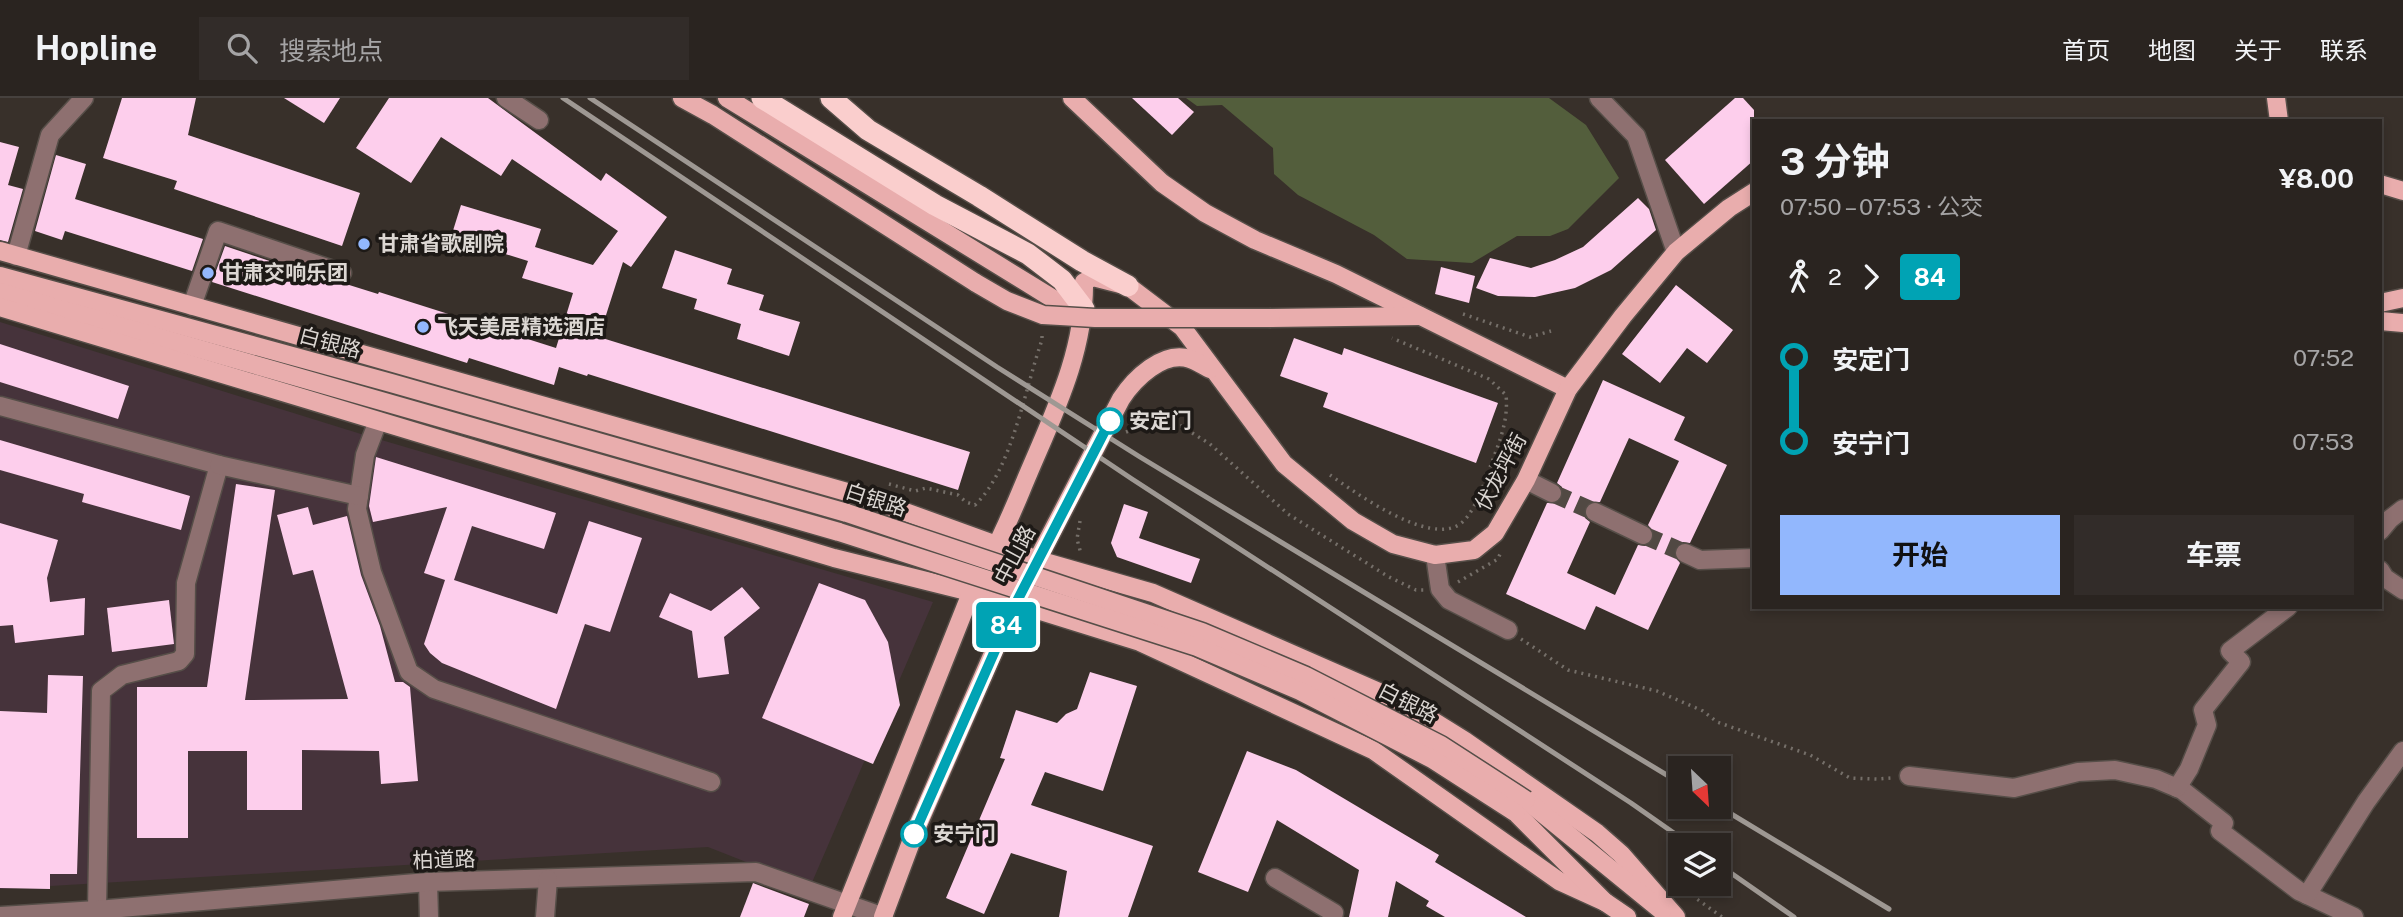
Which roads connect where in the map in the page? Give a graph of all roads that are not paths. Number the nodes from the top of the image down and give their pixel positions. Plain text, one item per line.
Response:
1 (84, 98) edge
2 (506, 98) edge
3 (682, 98) edge
4 (727, 98) edge
5 (762, 98) edge
6 (831, 98) edge
7 (1072, 98) edge
8 (1599, 98) edge
9 (2276, 98) edge
10 (2279, 119) edge
11 (539, 120) dead end
12 (2382, 185) edge
13 (2403, 191) edge
14 (1752, 193) edge
15 (1676, 252) junction
16 (8, 254) edge
17 (342, 273) dead end
18 (0, 276) edge
19 (1128, 286) junction
20 (0, 292) edge
21 (2403, 298) edge
22 (2382, 303) edge
23 (192, 306) junction
24 (0, 307) edge
25 (1084, 309) junction
26 (1423, 316) junction
27 (2382, 321) edge
28 (2403, 323) edge
29 (1213, 371) junction
30 (1568, 390) junction
31 (0, 406) edge
32 (378, 422) junction
33 (219, 465) junction
34 (1526, 480) junction
35 (1552, 493) tunnel mouth
36 (359, 496) junction
37 (2403, 509) edge
38 (1595, 512) tunnel mouth
39 (2382, 529) edge
40 (1643, 535) tunnel mouth
41 (997, 545) junction
42 (1685, 553) tunnel mouth
43 (1435, 555) junction
44 (1752, 558) edge
45 (1038, 560) junction
46 (2382, 573) edge
47 (2403, 590) edge
48 (970, 592) junction
49 (1016, 603) junction
50 (2285, 609) edge
51 (1508, 630) road end
52 (2403, 751) edge
53 (1909, 776) road end
54 (711, 782) dead end
55 (2177, 788) junction
56 (1521, 806) junction
57 (1275, 878) dead end
58 (548, 879) junction
59 (428, 882) junction
60 (2307, 895) junction
61 (1605, 902) junction
62 (97, 910) junction
63 (846, 911) edge
64 (0, 916) edge
65 (429, 917) edge
66 (545, 917) edge
67 (883, 917) edge
68 (1334, 917) edge
69 (1627, 917) edge
70 (1671, 917) edge
71 (1676, 917) edge
72 (2354, 917) edge

1 - 16 street
2 - 11 street
3 - 26 main road, bridge
4 - 25 main road
5 - 25 highway
6 - 19 highway
7 - 26 main road
8 - 15 street
9 - 10 main road
12 - 13 main road
14 - 15 main road, 伏龙坪街
15 - 30 main road, 伏龙坪街
16 - 23 main road
17 - 23 street
18 - 56 main road, 白银路, bridge
19 - 25 main road, 中山路
19 - 29 main road, 伏龙坪街
20 - 56 main road, 白银路, bridge
21 - 22 main road
23 - 41 main road
24 - 32 main road
25 - 41 main road, 中山路
26 - 30 main road
27 - 28 main road
29 - 43 main road, 伏龙坪街
29 - 45 main road, 中山路
30 - 34 main road, 伏龙坪街
31 - 33 street
32 - 36 street
32 - 48 main road
33 - 36 street
33 - 62 street
34 - 35 street
34 - 43 main road, 伏龙坪街
36 - 54 street
37 - 39 street
38 - 40 street
41 - 45 main road
41 - 48 main road, 中山路
42 - 44 street
43 - 51 street
45 - 49 main road, 中山路
45 - 71 main road
46 - 47 street
48 - 49 main road
48 - 63 main road, 中山路
49 - 61 main road
49 - 67 main road, 中山路
50 - 55 street
52 - 60 street
53 - 55 street
55 - 60 street
56 - 61 main road, 白银路
56 - 70 main road, 白银路
57 - 68 street
58 - 59 street, 柏道路
58 - 63 street, 柏道路
58 - 66 street
59 - 62 street, 柏道路
59 - 65 street
60 - 72 street
61 - 69 main road, 白银路
62 - 64 street, 柏道路
63 - 67 street, 柏道路

